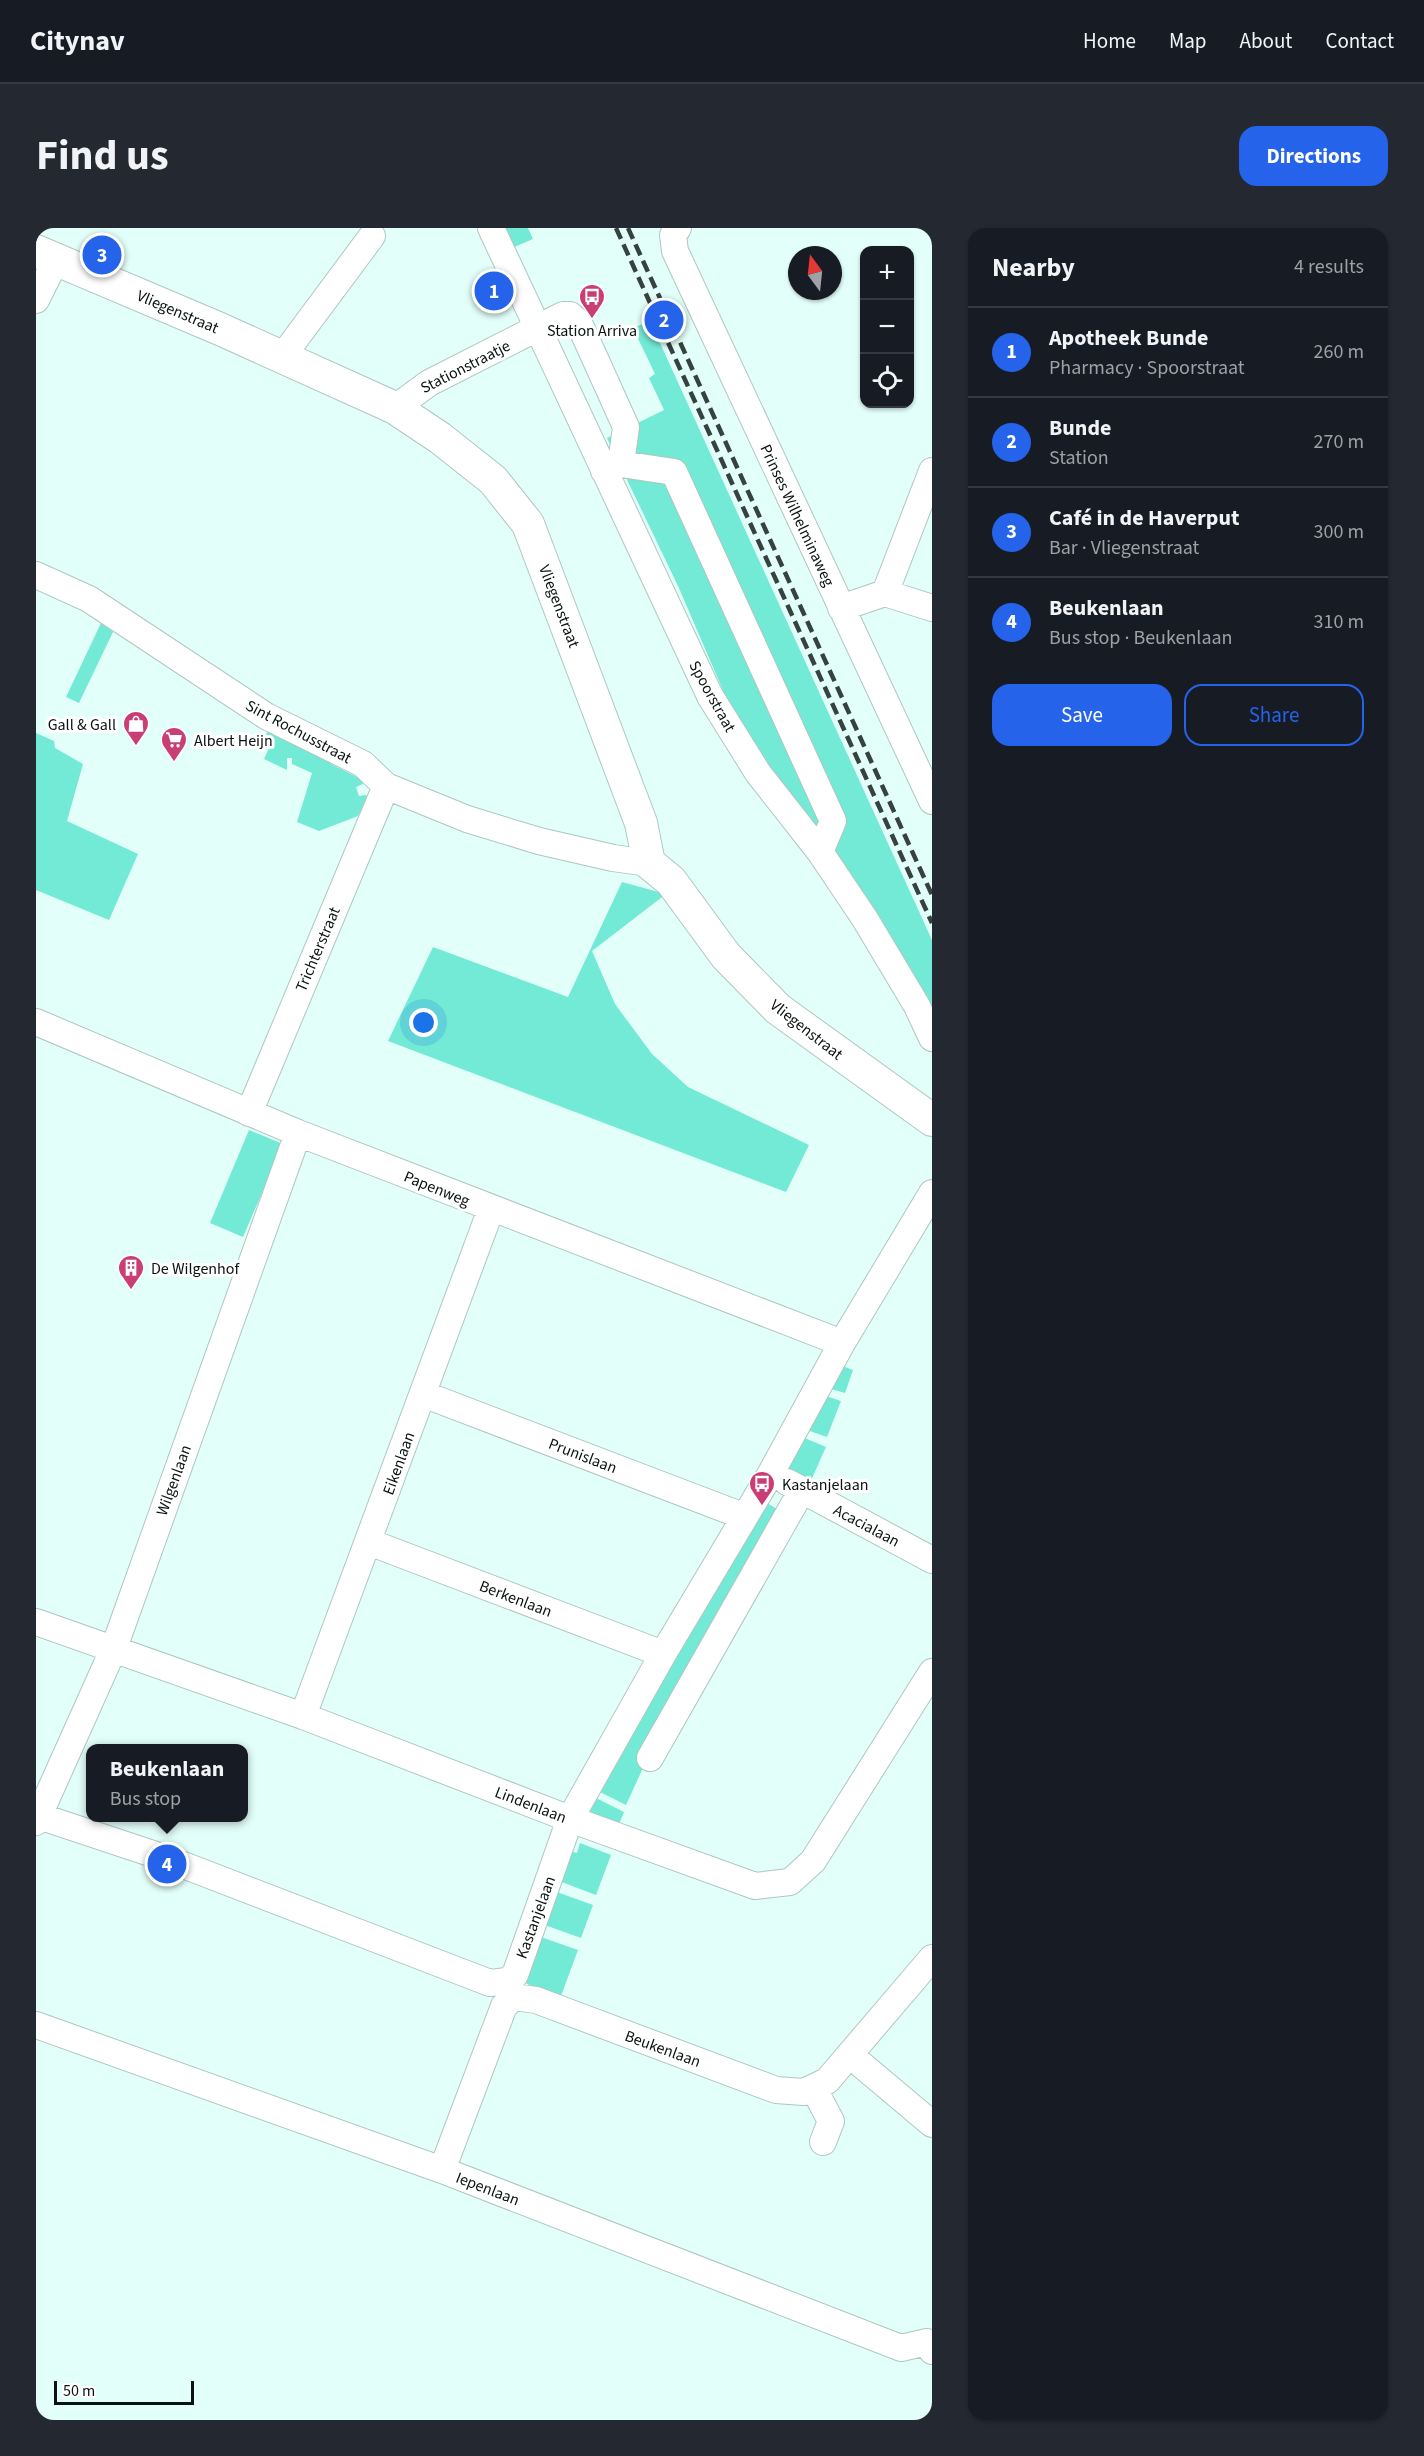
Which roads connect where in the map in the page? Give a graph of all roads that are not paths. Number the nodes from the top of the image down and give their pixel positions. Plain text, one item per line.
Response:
1 (491, 228) edge
2 (678, 228) edge
3 (372, 236) dead end
4 (46, 256) edge
5 (36, 300) edge
6 (537, 328) junction
7 (282, 357) junction
8 (395, 408) junction
9 (613, 468) junction
10 (932, 471) edge
11 (36, 575) edge
12 (885, 593) junction
13 (841, 608) junction
14 (932, 608) edge
15 (386, 786) junction
16 (932, 801) edge
17 (820, 852) junction
18 (649, 863) junction
19 (36, 1022) edge
20 (932, 1038) edge
21 (249, 1113) junction
22 (932, 1120) edge
23 (298, 1133) junction
24 (932, 1193) edge
25 (491, 1209) junction
26 (842, 1343) junction
27 (423, 1394) junction
28 (771, 1473) junction
29 (802, 1490) junction
30 (743, 1516) junction
31 (369, 1542) junction
32 (932, 1560) edge
33 (36, 1622) edge
34 (114, 1648) junction
35 (663, 1654) junction
36 (932, 1672) edge
37 (303, 1716) junction
38 (650, 1758) dead end
39 (37, 1817) edge
40 (570, 1819) junction
41 (932, 1958) edge
42 (511, 1990) junction
43 (36, 2025) edge
44 (850, 2055) junction
45 (814, 2089) junction
46 (932, 2124) edge
47 (823, 2142) dead end
48 (442, 2170) junction
49 (930, 2340) edge

1 - 6 street, Spoorstraat
2 - 13 street, Prinses Wilhelminaweg
3 - 7 street
4 - 5 street
4 - 7 main road, Vliegenstraat
6 - 8 street, Stationstraatje
6 - 9 street, Spoorstraat
6 - 9 street
7 - 8 main road, Vliegenstraat
8 - 18 main road, Vliegenstraat
9 - 17 street, Spoorstraat
9 - 17 street
10 - 12 street
11 - 15 street, Sint Rochusstraat
12 - 13 street
12 - 14 street
13 - 16 street, Prinses Wilhelminaweg
15 - 18 street, Sint Rochusstraat
15 - 21 street, Trichterstraat
17 - 20 street, Spoorstraat
18 - 22 main road, Vliegenstraat
19 - 21 street, Papenweg
21 - 23 street, Papenweg
23 - 25 street, Papenweg
23 - 34 street, Wilgenlaan
24 - 26 street, Kastanjelaan
25 - 26 street, Papenweg
25 - 27 street, Eikenlaan
26 - 28 street, Kastanjelaan
27 - 30 street, Prunislaan
27 - 31 street, Eikenlaan
28 - 29 street, Acacialaan
28 - 30 street, Kastanjelaan
29 - 32 street, Acacialaan
29 - 38 street
30 - 35 street, Kastanjelaan
31 - 35 street, Berkenlaan
31 - 37 street, Eikenlaan
33 - 34 street, Lindenlaan
34 - 37 street, Lindenlaan
34 - 39 street, Wilgenlaan
35 - 40 street, Kastanjelaan
36 - 40 street, Lindenlaan
37 - 40 street, Lindenlaan
39 - 42 street, Beukenlaan
40 - 42 street, Kastanjelaan
41 - 44 street
42 - 45 street, Beukenlaan
42 - 48 street, Kastanjelaan
43 - 48 street, Iepenlaan
44 - 45 street
44 - 46 street
45 - 47 street
48 - 49 street, Iepenlaan

